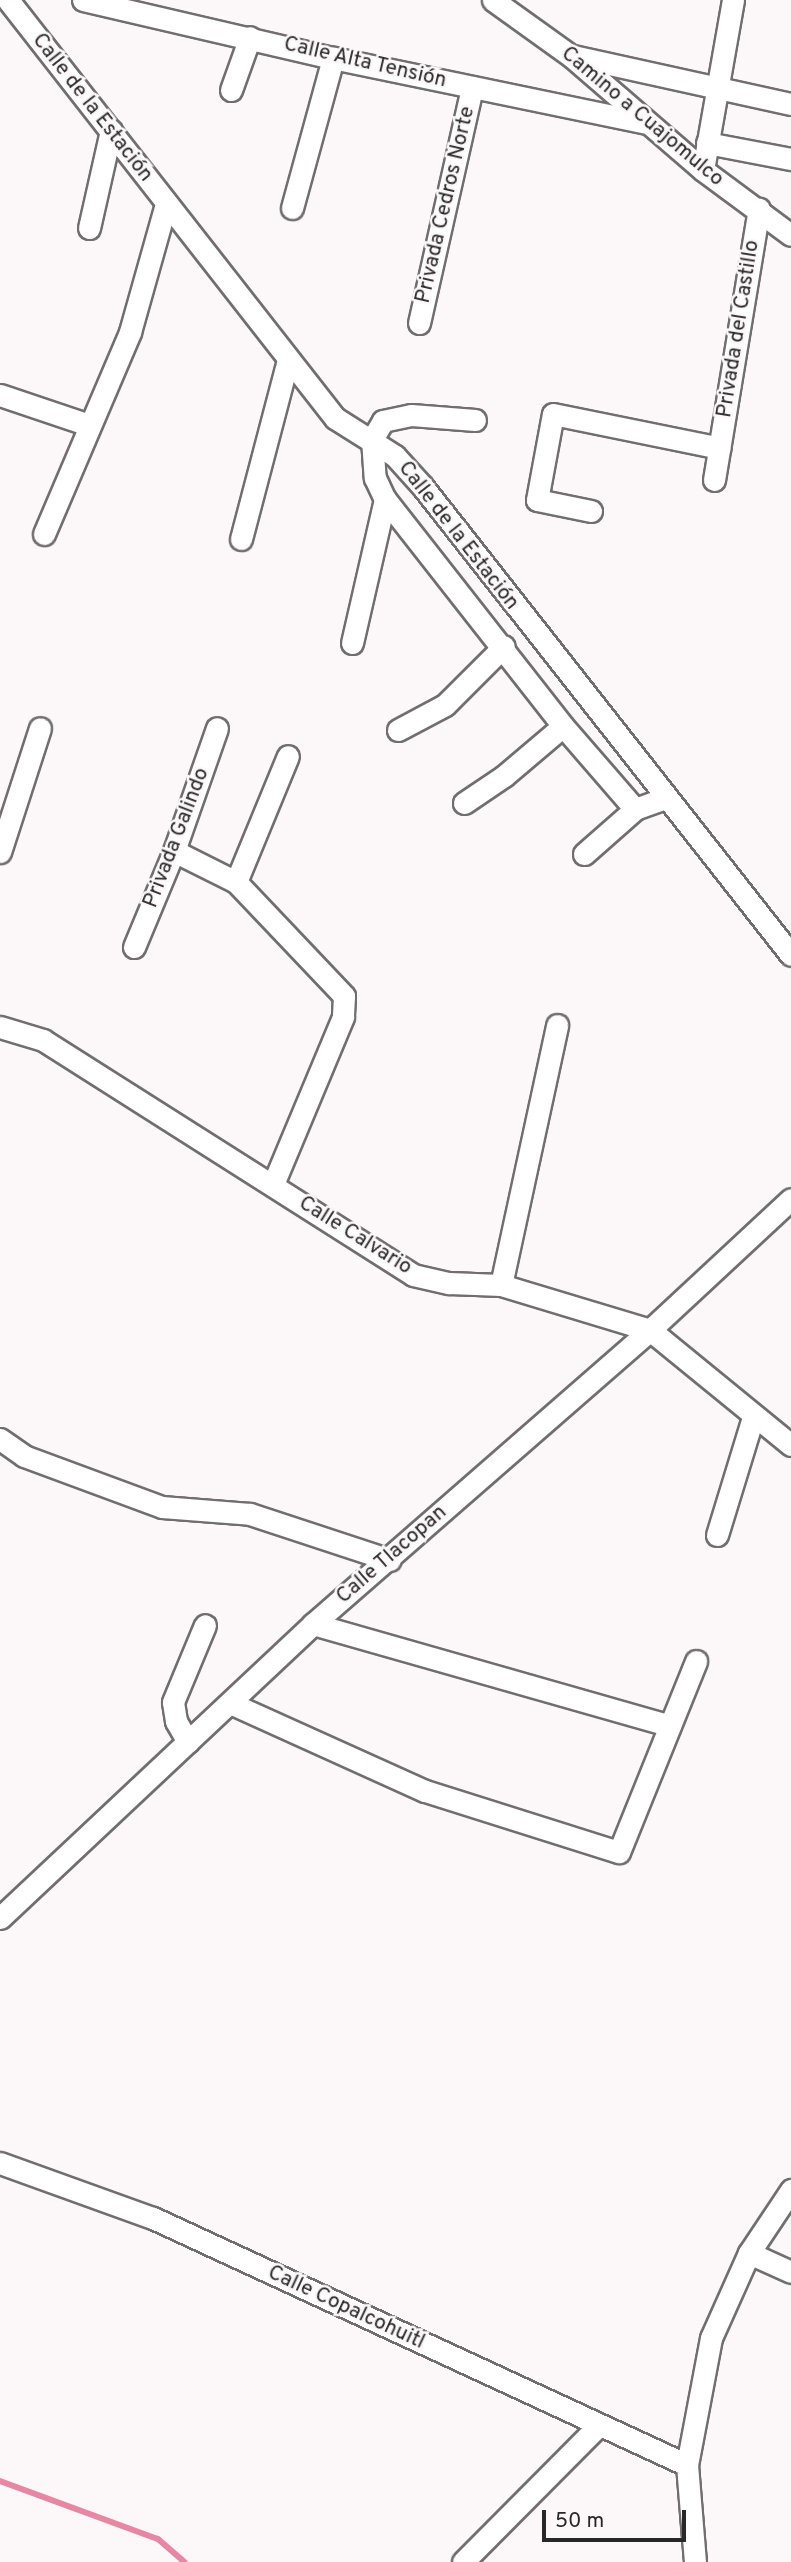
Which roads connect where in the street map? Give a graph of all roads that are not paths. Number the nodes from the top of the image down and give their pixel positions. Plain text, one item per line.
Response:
1 (8, 0) edge
2 (83, 0) edge
3 (493, 0) edge
4 (733, 0) edge
5 (250, 37) junction
6 (571, 56) junction
7 (333, 58) junction
8 (715, 86) junction
9 (472, 87) junction
10 (231, 90) dead end
11 (791, 104) edge
12 (647, 123) junction
13 (111, 130) junction
14 (707, 143) junction
15 (791, 159) edge
16 (703, 170) junction
17 (166, 204) junction
18 (292, 208) dead end
19 (759, 209) junction
20 (89, 228) dead end
21 (791, 235) edge
22 (419, 323) dead end
23 (288, 360) junction
24 (0, 395) edge
25 (475, 420) dead end
26 (89, 425) junction
27 (372, 439) junction
28 (720, 448) junction
29 (714, 481) dead end
30 (385, 499) junction
31 (591, 512) dead end
32 (44, 534) dead end
33 (241, 539) dead end
34 (352, 643) dead end
35 (504, 646) junction
36 (563, 726) junction
37 (40, 728) dead end
38 (217, 728) dead end
39 (398, 730) dead end
40 (288, 756) dead end
41 (665, 798) junction
42 (464, 803) dead end
43 (635, 808) junction
44 (174, 851) junction
45 (0, 852) edge
46 (583, 854) dead end
47 (236, 881) junction
48 (134, 947) dead end
49 (791, 955) edge
50 (556, 1025) dead end
51 (0, 1027) edge
52 (273, 1184) junction
53 (791, 1199) edge
54 (501, 1285) junction
55 (650, 1330) junction
56 (753, 1417) junction
57 (0, 1438) edge
58 (791, 1446) edge
59 (717, 1535) dead end
60 (390, 1560) junction
61 (313, 1624) junction
62 (205, 1625) dead end
63 (696, 1661) dead end
64 (230, 1703) junction
65 (670, 1726) junction
66 (188, 1742) junction
67 (0, 1918) edge
68 (0, 2163) edge
69 (791, 2190) edge
70 (749, 2253) junction
71 (791, 2272) edge
72 (598, 2426) junction
73 (687, 2465) junction
74 (463, 2562) edge
75 (695, 2562) edge

1 - 13 street, Calle de la Estación
2 - 5 street, Calle Alta Tensión
3 - 6 street, Camino a Cuajomulco
4 - 8 street
5 - 7 street, Calle Alta Tensión
5 - 10 street
6 - 8 street
6 - 12 street, Camino a Cuajomulco
7 - 9 street, Calle Alta Tensión
7 - 18 street
8 - 11 street
8 - 14 street
9 - 12 street, Calle Alta Tensión
9 - 22 street, Privada Cedros Norte
12 - 16 street, Camino a Cuajomulco
13 - 17 street, Calle de la Estación
13 - 20 street
14 - 15 street
14 - 16 street
16 - 19 street, Camino a Cuajomulco
17 - 23 street, Calle de la Estación
17 - 26 street
19 - 21 street, Camino a Cuajomulco
19 - 28 street, Privada del Castillo
23 - 27 street, Calle de la Estación
23 - 33 street
24 - 26 street
25 - 27 street
26 - 32 street
27 - 30 street
27 - 41 street, Calle de la Estación
28 - 29 street, Privada del Castillo
28 - 31 street, Privada del Castillo
30 - 34 street
30 - 35 street
35 - 36 street
35 - 39 street
36 - 42 street
36 - 43 street
37 - 45 street
38 - 44 street, Privada Galindo
40 - 47 street
41 - 43 street
41 - 49 street, Calle de la Estación
43 - 46 street
44 - 47 street
44 - 48 street, Privada Galindo
47 - 52 street
50 - 54 street
51 - 52 street, Calle Calvario
52 - 54 street, Calle Calvario
53 - 55 street, Calle Tlacopan
54 - 55 street, Calle Calvario
55 - 56 street, Calle Calvario
55 - 60 street, Calle Tlacopan
56 - 58 street, Calle Calvario
56 - 59 street
57 - 60 street
60 - 61 street, Calle Tlacopan
61 - 64 street, Calle Tlacopan
61 - 65 street
62 - 66 street
63 - 65 street
64 - 65 street
64 - 66 street, Calle Tlacopan
66 - 67 street, Calle Tlacopan
68 - 72 street, Calle Copalcohuitl
69 - 70 street
70 - 71 street
70 - 73 street
72 - 73 street, Calle Copalcohuitl
72 - 74 street
73 - 75 street

